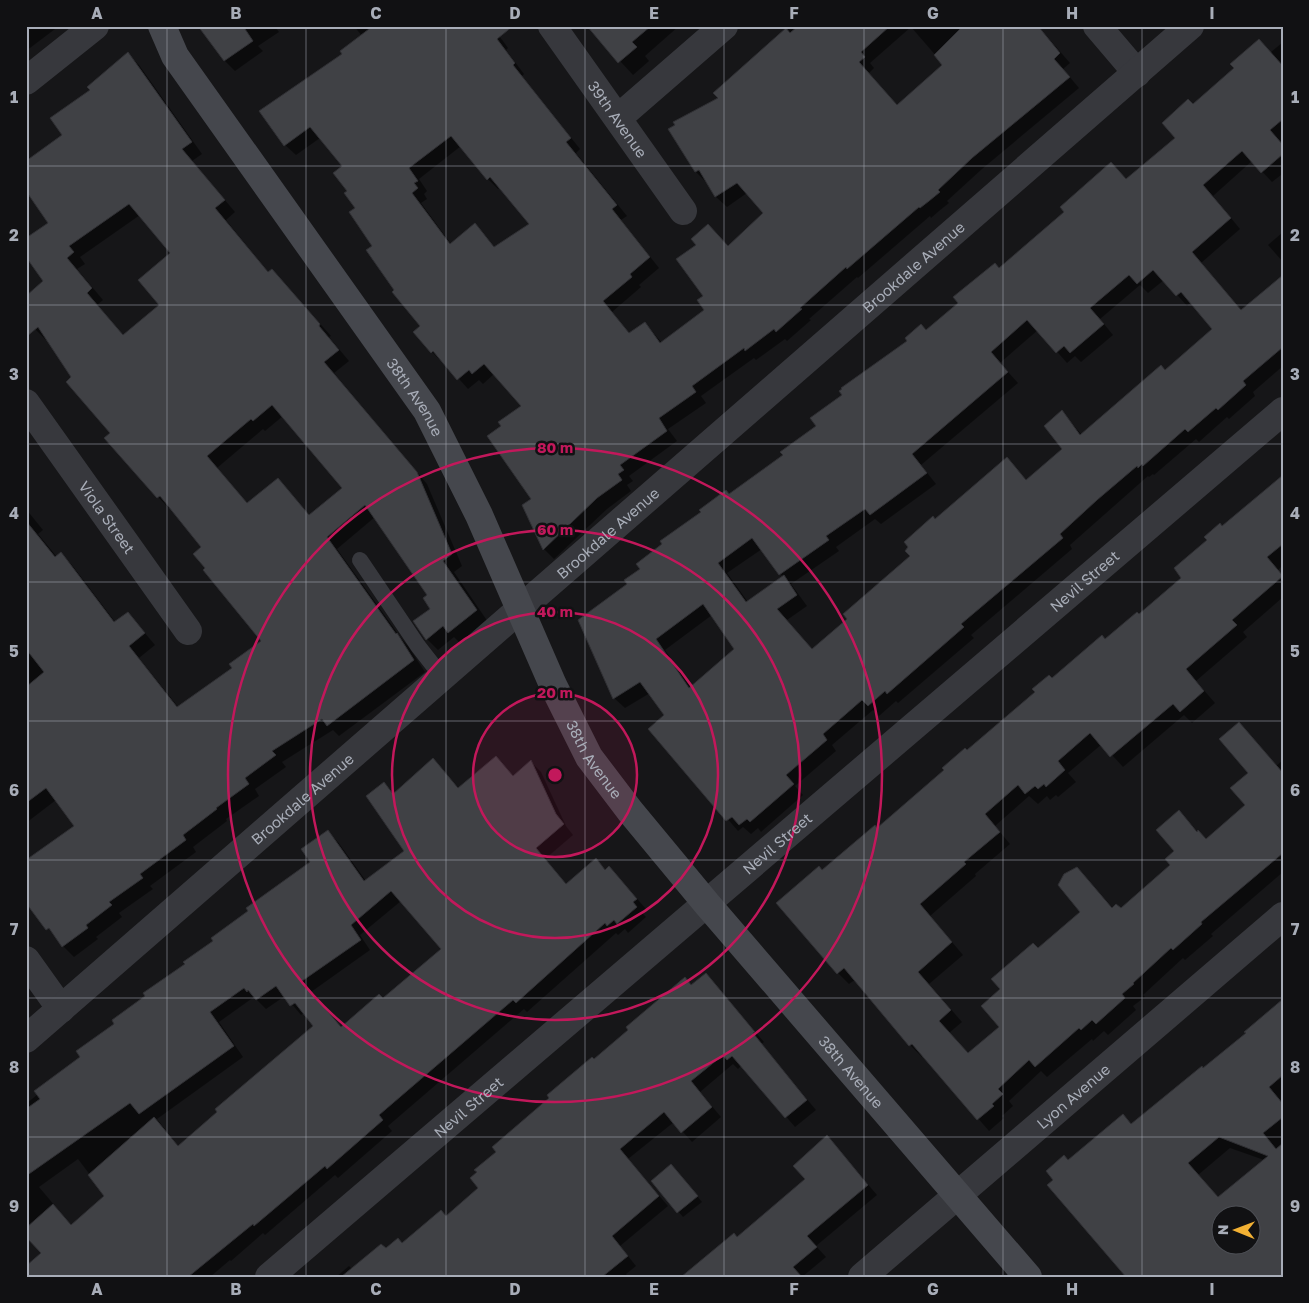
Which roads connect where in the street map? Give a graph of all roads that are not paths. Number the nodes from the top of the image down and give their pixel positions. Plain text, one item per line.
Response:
1 (95, 26) edge
2 (162, 26) edge
3 (552, 26) edge
4 (724, 26) edge
5 (1097, 26) edge
6 (1190, 26) edge
7 (1137, 73) junction
8 (26, 81) edge
9 (618, 118) junction
10 (682, 211) dead end
11 (26, 403) edge
12 (1283, 411) edge
13 (360, 560) dead end
14 (520, 611) junction
15 (188, 631) dead end
16 (443, 678) junction
17 (707, 904) junction
18 (1283, 916) edge
19 (26, 960) edge
20 (61, 1009) junction
21 (26, 1039) edge
22 (957, 1194) junction
23 (269, 1277) edge
24 (862, 1277) edge
25 (1028, 1277) edge

1 - 8 street
2 - 14 street, 38th Avenue
3 - 9 street, 39th Avenue
4 - 9 street
5 - 7 street
6 - 7 street, Brookdale Avenue
7 - 14 street, Brookdale Avenue
9 - 10 street, 39th Avenue
11 - 15 street, Viola Street
12 - 17 street, Nevil Street
13 - 16 lane
14 - 16 street, Brookdale Avenue
14 - 17 street, 38th Avenue
16 - 20 street, Brookdale Avenue
17 - 22 street, 38th Avenue
17 - 23 street, Nevil Street
18 - 22 street, Lyon Avenue
19 - 20 street
20 - 21 street, Brookdale Avenue
22 - 24 street, Lyon Avenue
22 - 25 street, 38th Avenue

